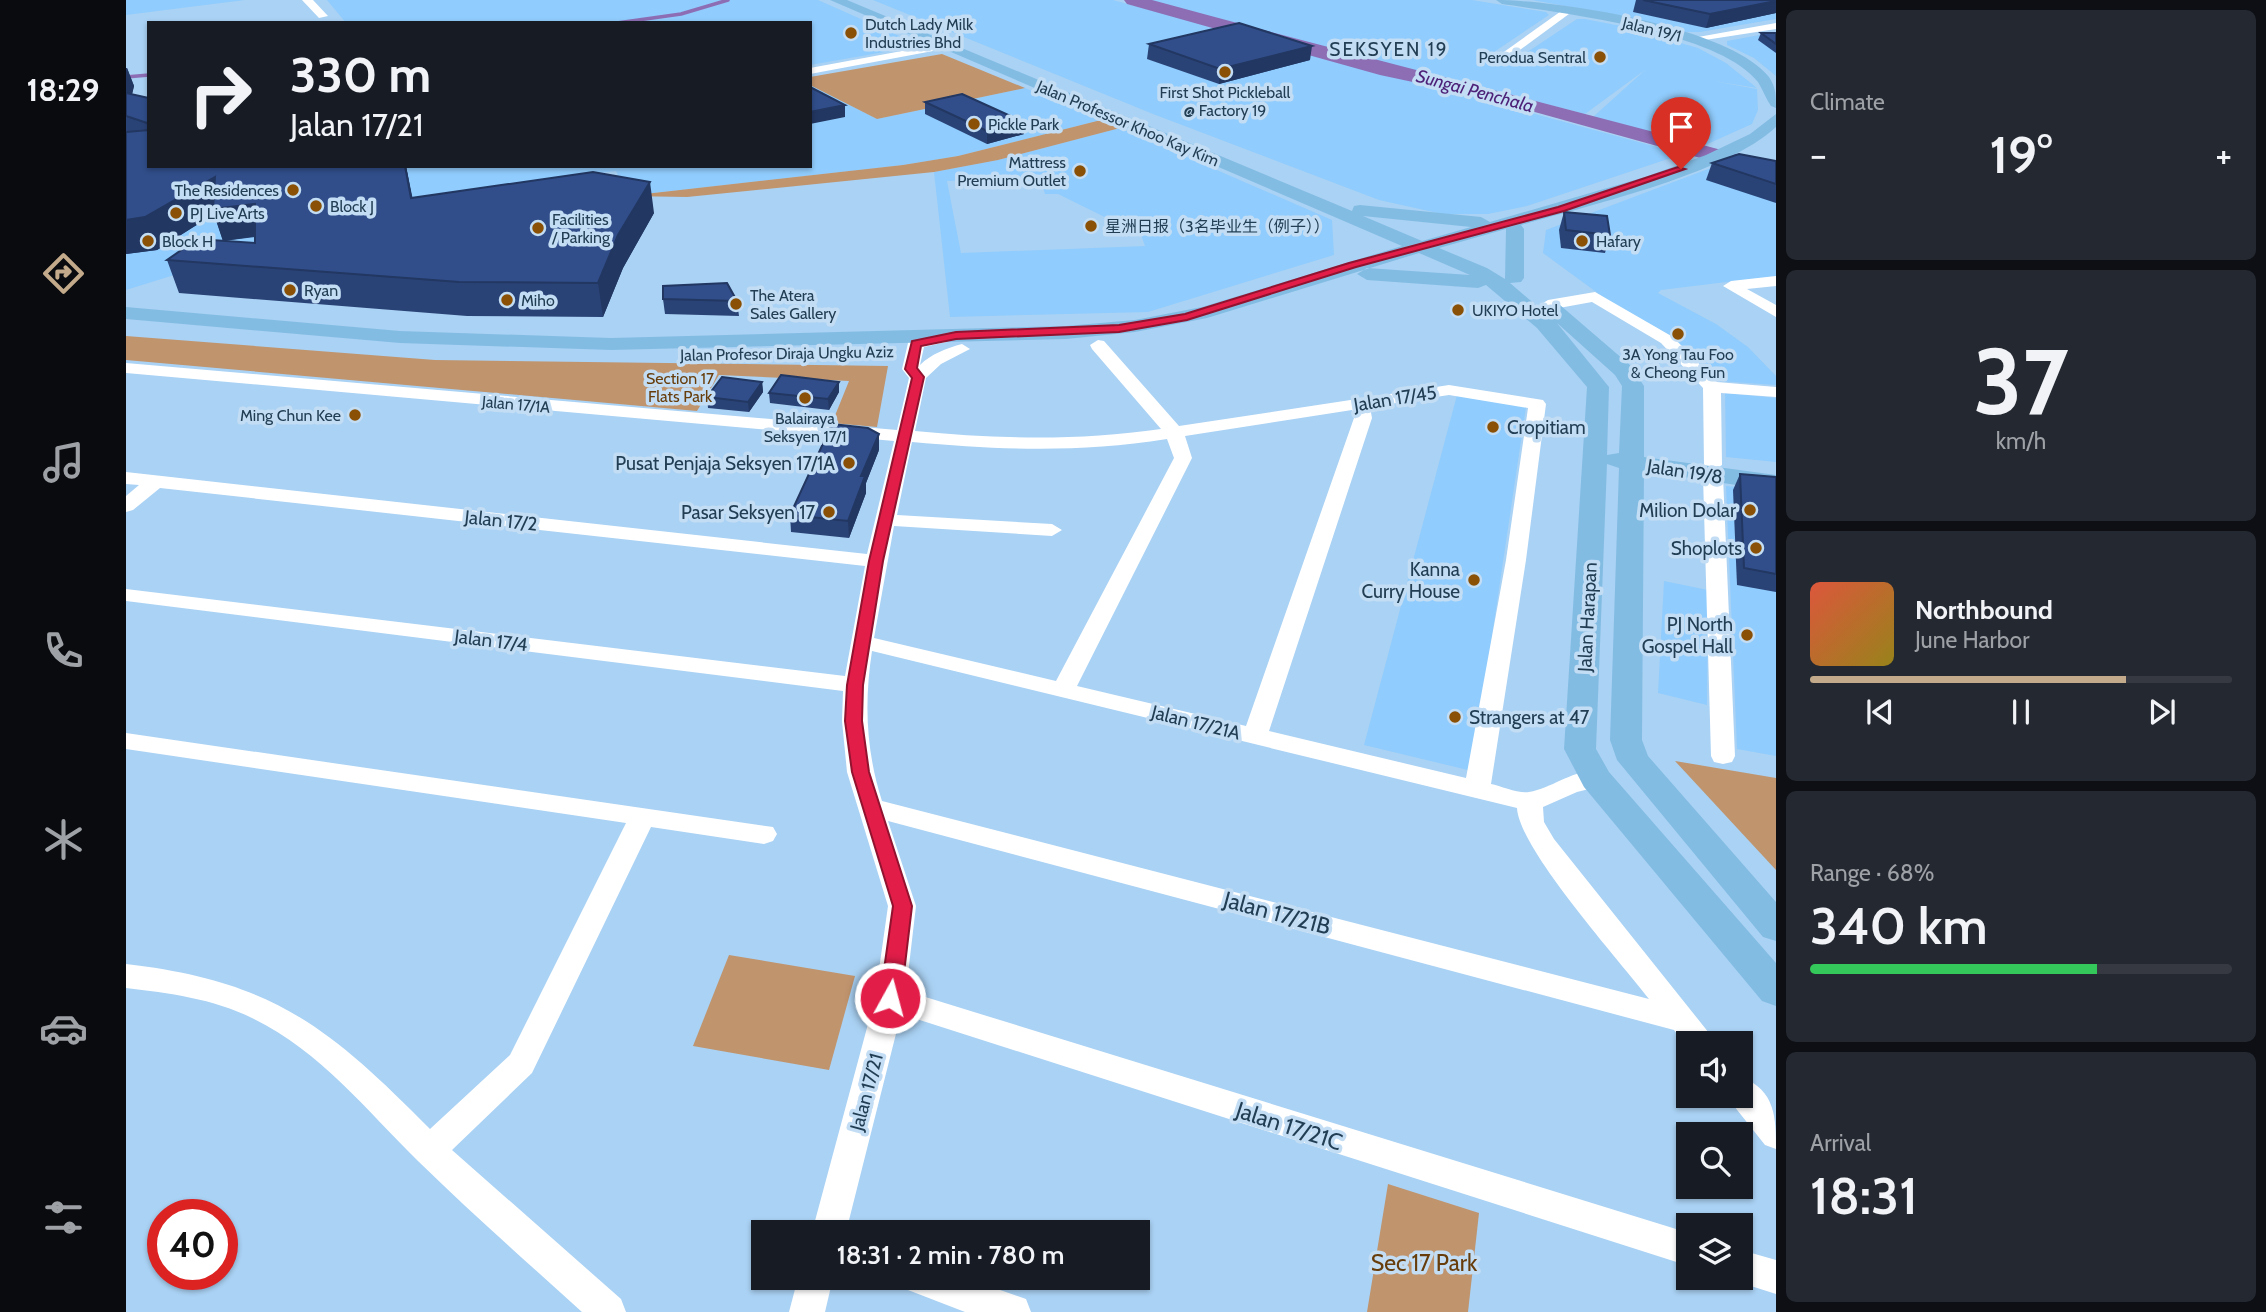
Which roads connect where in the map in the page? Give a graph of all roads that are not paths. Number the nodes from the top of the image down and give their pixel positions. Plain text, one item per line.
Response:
1 (307, 0) edge
2 (836, 0) edge
3 (857, 0) edge
4 (1502, 0) edge
5 (1568, 10) junction
6 (323, 16) dead end
7 (1776, 26) edge
8 (1698, 40) junction
9 (945, 46) junction
10 (1498, 61) dead end
11 (812, 71) edge
12 (1776, 103) edge
13 (1776, 119) edge
14 (1352, 212) junction
15 (1510, 226) junction
16 (1437, 247) junction
17 (1360, 270) junction
18 (1776, 281) edge
19 (1731, 286) joint
20 (1514, 287) junction
21 (1548, 305) junction
22 (1776, 312) edge
23 (126, 313) edge
24 (126, 327) edge
25 (959, 343) junction
26 (1098, 345) junction
27 (912, 349) junction
28 (126, 368) edge
29 (918, 377) junction
30 (1712, 387) junction
31 (1776, 392) edge
32 (1360, 403) junction
33 (1174, 432) junction
34 (907, 437) junction
35 (1595, 452) junction
36 (1634, 458) junction
37 (1713, 470) junction
38 (1776, 473) edge
39 (126, 478) edge
40 (155, 482) junction
41 (1776, 483) edge
42 (126, 506) edge
43 (886, 520) junction
44 (1052, 530) dead end
45 (876, 561) junction
46 (126, 595) edge
47 (863, 642) junction
48 (855, 685) junction
49 (1063, 690) junction
50 (1255, 736) junction
51 (126, 741) edge
52 (1723, 756) dead end
53 (1596, 779) junction
54 (1477, 789) junction
55 (1530, 802) junction
56 (870, 807) junction
57 (643, 816) junction
58 (765, 834) dead end
59 (1776, 927) edge
60 (126, 976) edge
61 (1776, 990) edge
62 (890, 998) junction
63 (1684, 1020) junction
64 (1693, 1031) edge
65 (1753, 1106) edge
66 (1776, 1135) edge
67 (429, 1150) junction
68 (832, 1220) edge
69 (1676, 1247) edge
70 (1753, 1270) edge
71 (1776, 1277) edge
72 (813, 1290) edge
73 (953, 1290) edge
74 (608, 1312) edge
75 (807, 1312) edge
76 (1013, 1312) edge

1 - 6 street
2 - 9 main road, Jalan Professor Khoo Kay Kim
3 - 14 main road, Jalan Professor Khoo Kay Kim
4 - 5 main road, Jalan 19/1
5 - 8 main road, Jalan 19/1
5 - 10 street
7 - 8 street
8 - 12 main road, Jalan 19/1
9 - 11 street
9 - 14 main road, Jalan Professor Khoo Kay Kim
13 - 15 main road
14 - 15 main road
14 - 16 main road, Jalan Professor Khoo Kay Kim
14 - 17 main road
15 - 16 main road
15 - 20 main road
16 - 17 main road, Jalan Profesor Diraja Ungku Aziz
16 - 20 main road, Jalan Harapan
17 - 20 main road
17 - 25 main road, Jalan Profesor Diraja Ungku Aziz
17 - 26 main road, Jalan Profesor Diraja Ungku Aziz
18 - 19 street
19 - 22 street
20 - 21 main road, Jalan Harapan
20 - 35 main road, Jalan Harapan
21 - 30 street
21 - 36 main road, Jalan Harapan
23 - 25 main road, Jalan Profesor Diraja Ungku Aziz
24 - 27 main road, Jalan Profesor Diraja Ungku Aziz
25 - 26 main road, Jalan Profesor Diraja Ungku Aziz
25 - 27 main road, Jalan Profesor Diraja Ungku Aziz
25 - 29 street
26 - 33 street
27 - 29 street, Jalan 17/21
28 - 34 street, Jalan 17/1A
29 - 34 street, Jalan 17/21
30 - 31 street
30 - 37 street
32 - 33 street, Jalan 17/45
32 - 50 street
32 - 54 street, Jalan 17/45
33 - 34 street, Jalan 17/45
33 - 49 street
34 - 43 street, Jalan 17/21
35 - 36 main road, Jalan 19/8
35 - 53 main road, Jalan Harapan
36 - 37 main road, Jalan 19/8
36 - 59 main road, Jalan Harapan
37 - 38 main road, Jalan 19/8
37 - 41 main road, Jalan 19/8
37 - 52 street
39 - 40 street, Jalan 17/2
40 - 42 street
40 - 45 street, Jalan 17/2
43 - 44 street
43 - 45 street, Jalan 17/21
45 - 47 street, Jalan 17/21
46 - 48 street, Jalan 17/4
47 - 48 street, Jalan 17/21
47 - 49 street, Jalan 17/21A
48 - 56 street, Jalan 17/21
49 - 50 street, Jalan 17/21A
50 - 54 street, Jalan 17/21A
51 - 57 street
53 - 55 street
53 - 61 main road, Jalan Harapan
54 - 55 street, Jalan 17/21A
55 - 63 street
56 - 62 street, Jalan 17/21
56 - 63 street, Jalan 17/21B
57 - 58 street
57 - 67 street
60 - 67 street
62 - 68 street, Jalan 17/21
62 - 69 street, Jalan 17/21C
63 - 64 street
65 - 66 street
67 - 74 street
70 - 71 street
72 - 75 street
73 - 76 street

